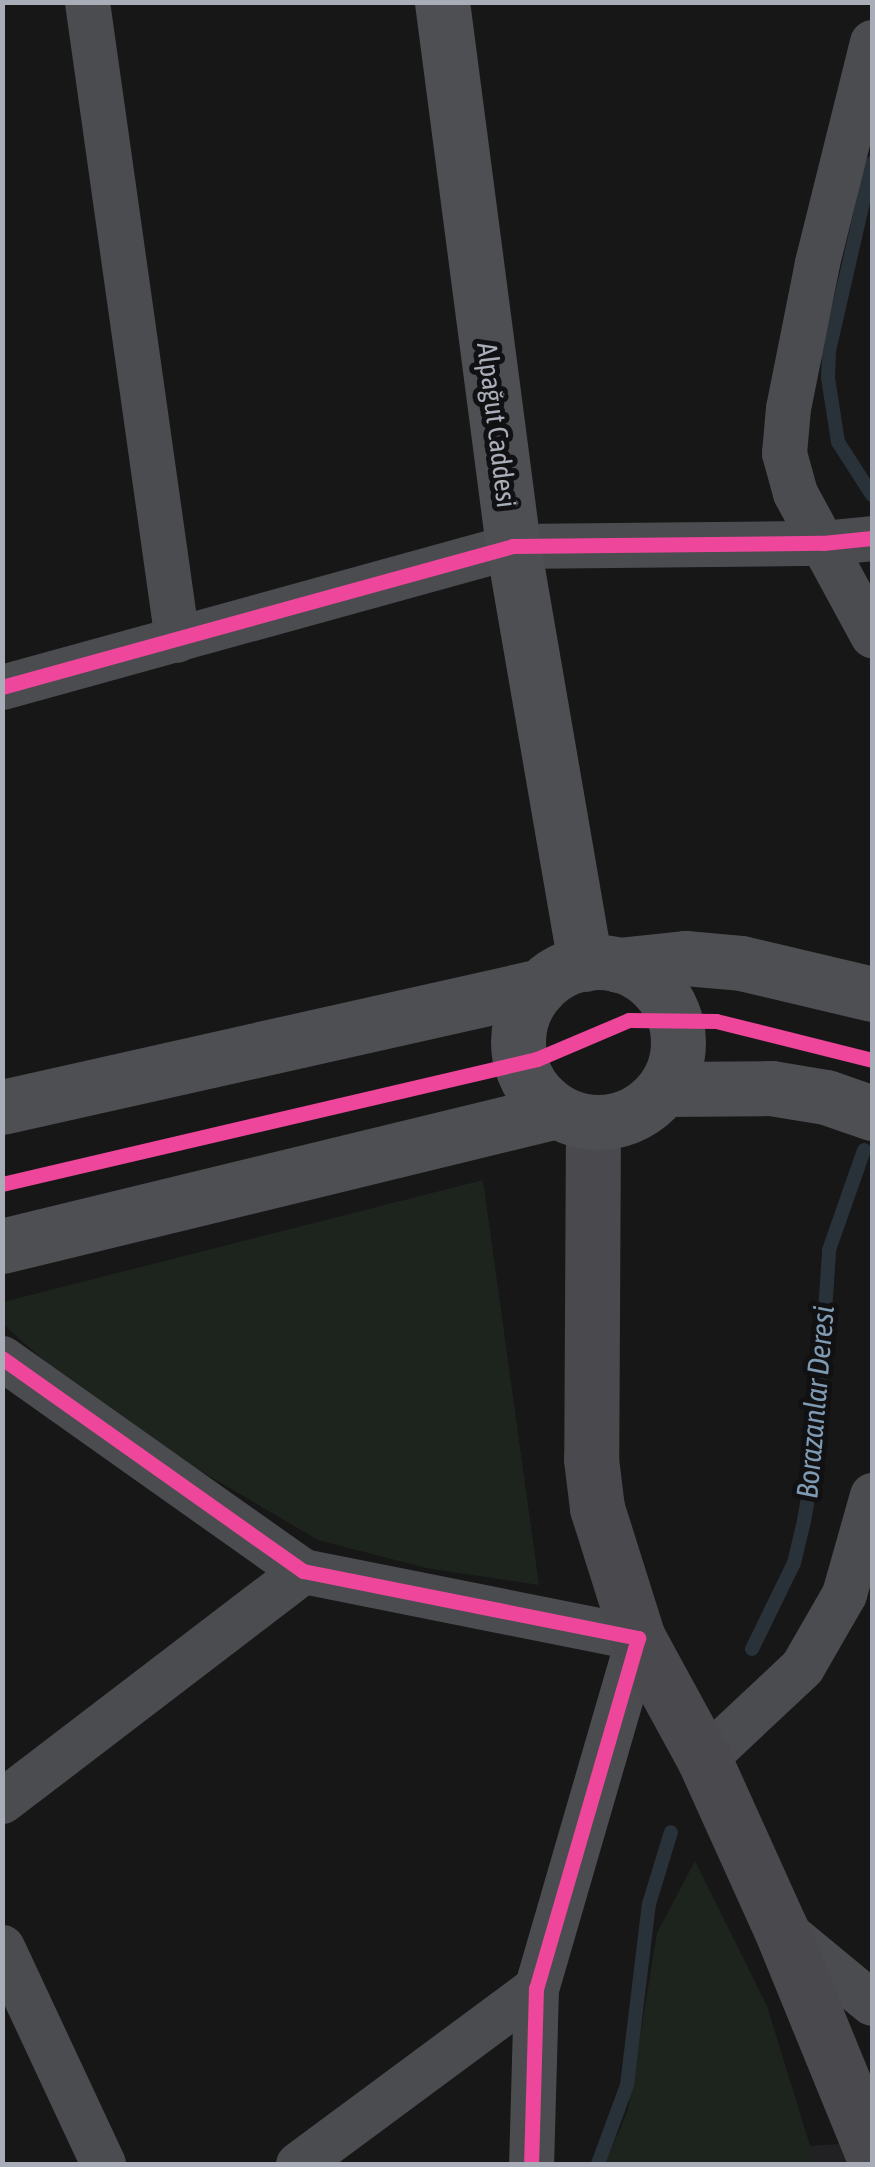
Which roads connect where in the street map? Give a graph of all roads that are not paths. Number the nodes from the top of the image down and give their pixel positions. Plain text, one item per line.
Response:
1 (87, 2) edge
2 (442, 2) edge
3 (872, 42) edge
4 (872, 538) edge
5 (823, 543) junction
6 (513, 546) junction
7 (872, 636) edge
8 (177, 640) junction
9 (2, 688) edge
10 (581, 971) junction
11 (872, 994) edge
12 (664, 1089) junction
13 (2, 1106) edge
14 (872, 1113) edge
15 (575, 1117) junction
16 (2, 1246) edge
17 (2, 1358) edge
18 (872, 1495) edge
19 (303, 1571) junction
20 (638, 1638) junction
21 (704, 1759) junction
22 (2, 1801) edge
23 (780, 1927) junction
24 (2, 1947) edge
25 (536, 1988) junction
26 (872, 2004) edge
27 (872, 2153) edge
28 (102, 2164) edge
29 (298, 2164) edge
30 (531, 2164) edge

1 - 8 street
2 - 6 main road, Alpağut Caddesi
3 - 5 street
4 - 5 street
5 - 6 street
5 - 7 street
6 - 8 street
6 - 10 main road, Alpağut Caddesi
8 - 9 street
10 - 11 main road
10 - 12 main road
10 - 13 main road
10 - 15 main road
12 - 14 main road
12 - 15 main road
15 - 16 main road
15 - 20 main road
17 - 19 street
18 - 21 street
19 - 20 street
19 - 22 street
20 - 21 main road
20 - 25 street
21 - 23 main road
23 - 26 street
23 - 27 main road
24 - 28 street
25 - 29 street
25 - 30 street

